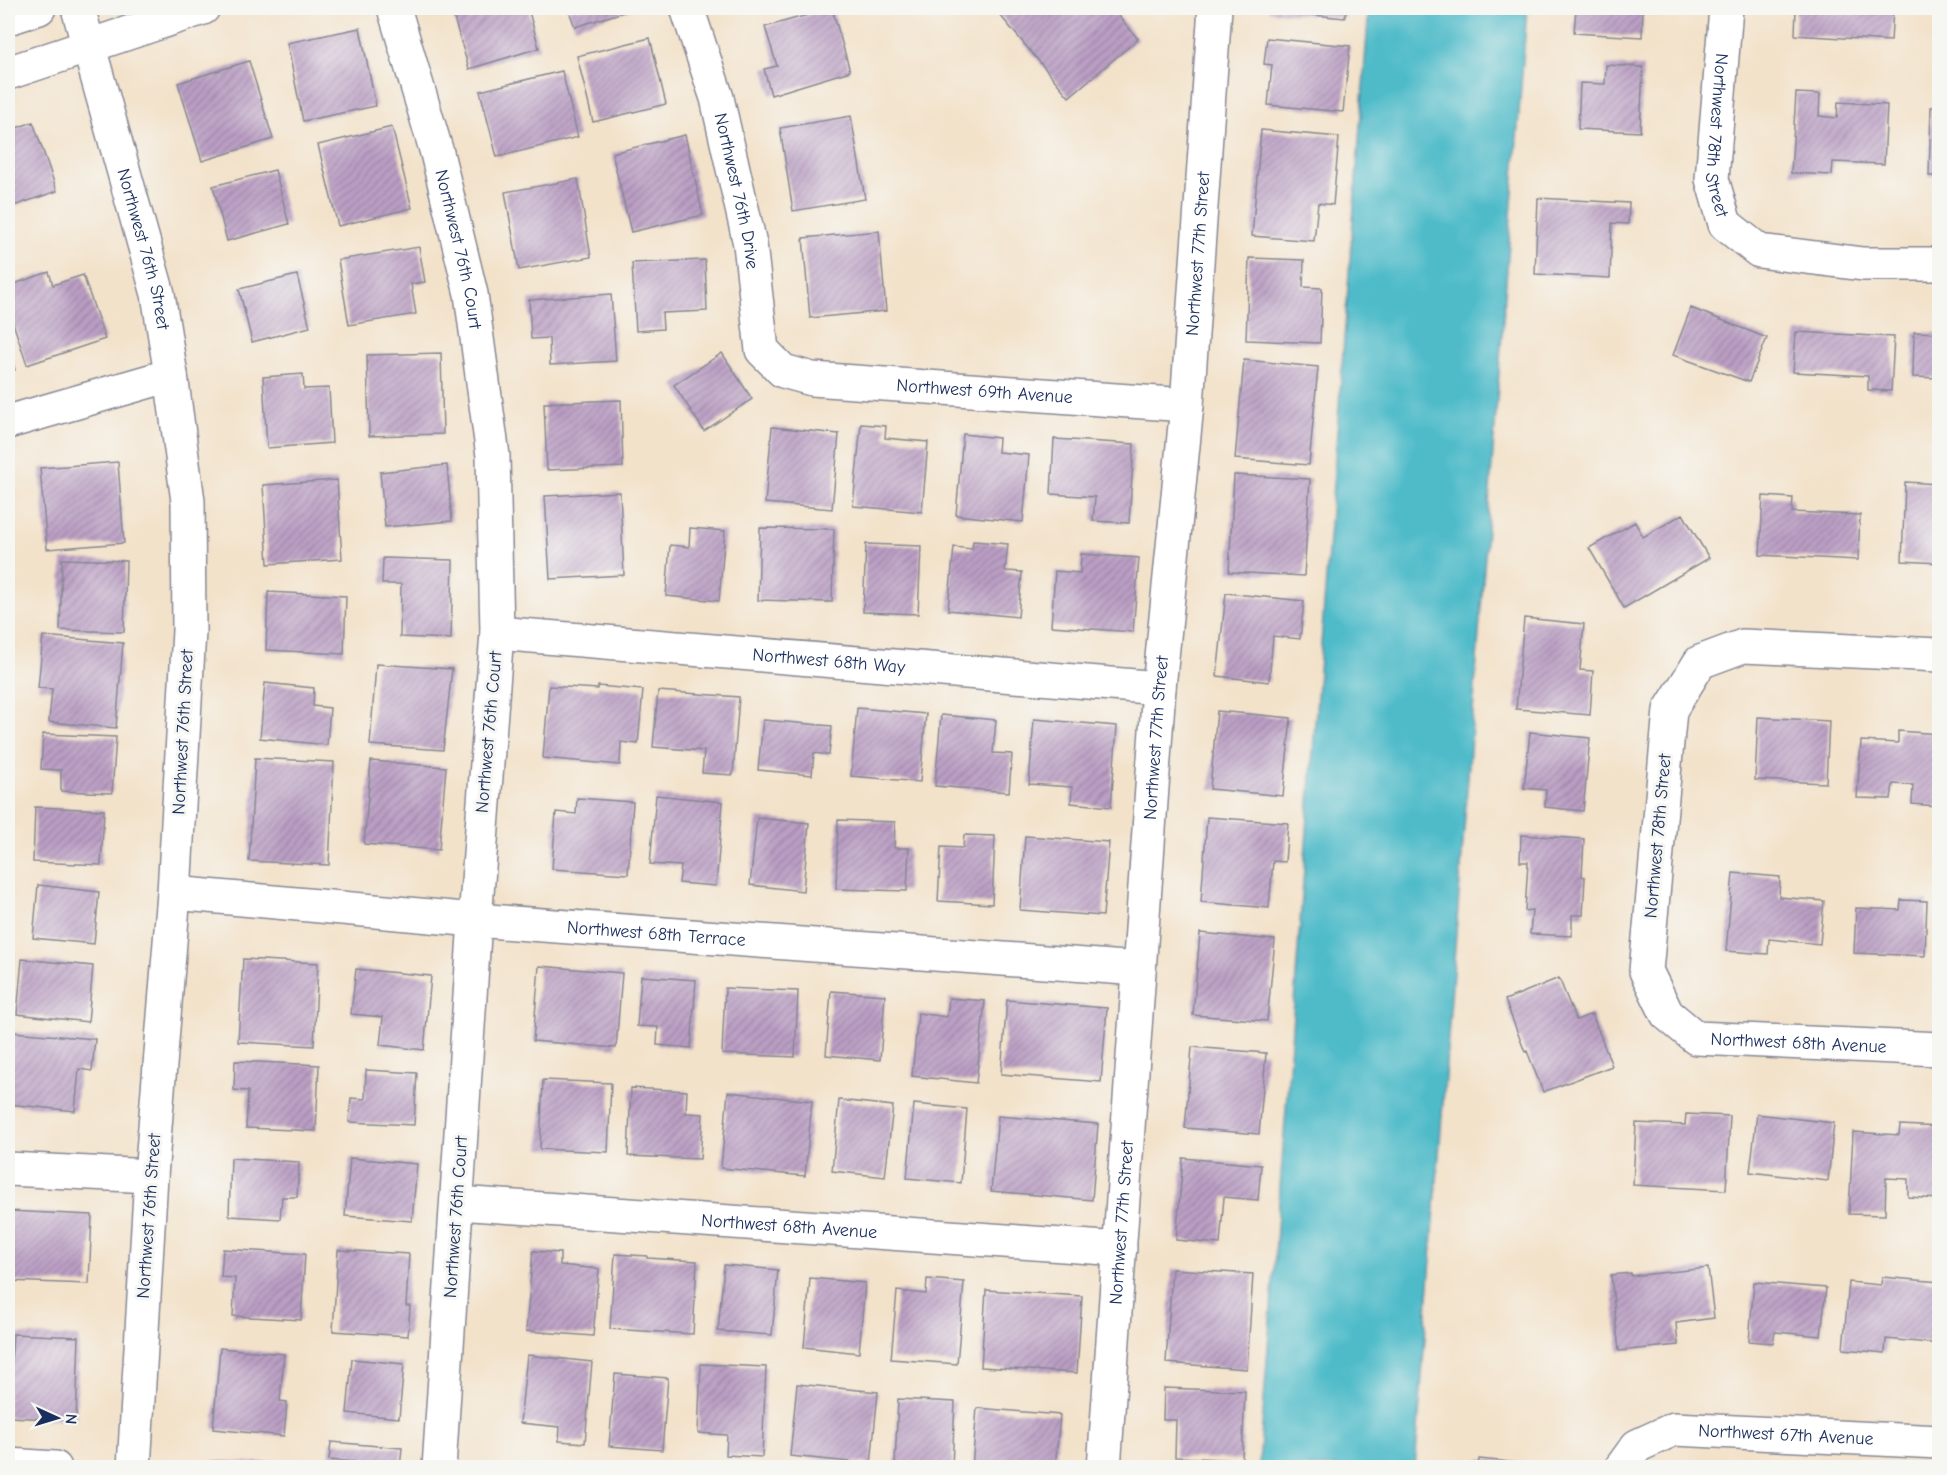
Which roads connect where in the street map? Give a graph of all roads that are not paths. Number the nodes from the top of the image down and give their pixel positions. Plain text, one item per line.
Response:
1 (39, 8) edge
2 (78, 8) edge
3 (203, 8) edge
4 (394, 8) edge
5 (687, 8) edge
6 (1215, 8) edge
7 (1726, 8) edge
8 (8, 18) edge
9 (90, 45) junction
10 (8, 73) edge
11 (1940, 264) edge
12 (783, 371) joint
13 (171, 375) junction
14 (1187, 405) junction
15 (8, 422) edge
16 (497, 633) junction
17 (1940, 655) edge
18 (1159, 688) junction
19 (174, 893) junction
20 (474, 920) junction
21 (1139, 969) junction
22 (1667, 1014) joint
23 (1940, 1049) edge
24 (8, 1169) edge
25 (151, 1176) junction
26 (458, 1203) junction
27 (1120, 1249) junction
28 (1940, 1442) edge
29 (1629, 1457) edge
30 (8, 1465) edge
31 (55, 1467) edge
32 (134, 1467) edge
33 (439, 1467) edge
34 (1104, 1467) edge

1 - 8 street
2 - 9 street, Northwest 76th Street
3 - 9 street
4 - 16 street, Northwest 76th Court
5 - 12 street, Northwest 76th Drive
6 - 14 street, Northwest 77th Street
7 - 11 street, Northwest 78th Street
9 - 10 street
9 - 13 street, Northwest 76th Street
12 - 14 street, Northwest 69th Avenue
13 - 15 street
13 - 19 street, Northwest 76th Street
14 - 18 street, Northwest 77th Street
16 - 18 street, Northwest 68th Way
16 - 20 street, Northwest 76th Court
17 - 22 street, Northwest 78th Street
18 - 21 street, Northwest 77th Street
19 - 20 street, Northwest 68th Terrace
19 - 25 street, Northwest 76th Street
20 - 21 street, Northwest 68th Terrace
20 - 26 street, Northwest 76th Court
21 - 27 street, Northwest 77th Street
22 - 23 street, Northwest 68th Avenue
24 - 25 street
25 - 32 street, Northwest 76th Street
26 - 27 street, Northwest 68th Avenue
26 - 33 street, Northwest 76th Court
27 - 34 street, Northwest 77th Street
28 - 29 street, Northwest 67th Avenue
30 - 31 street

